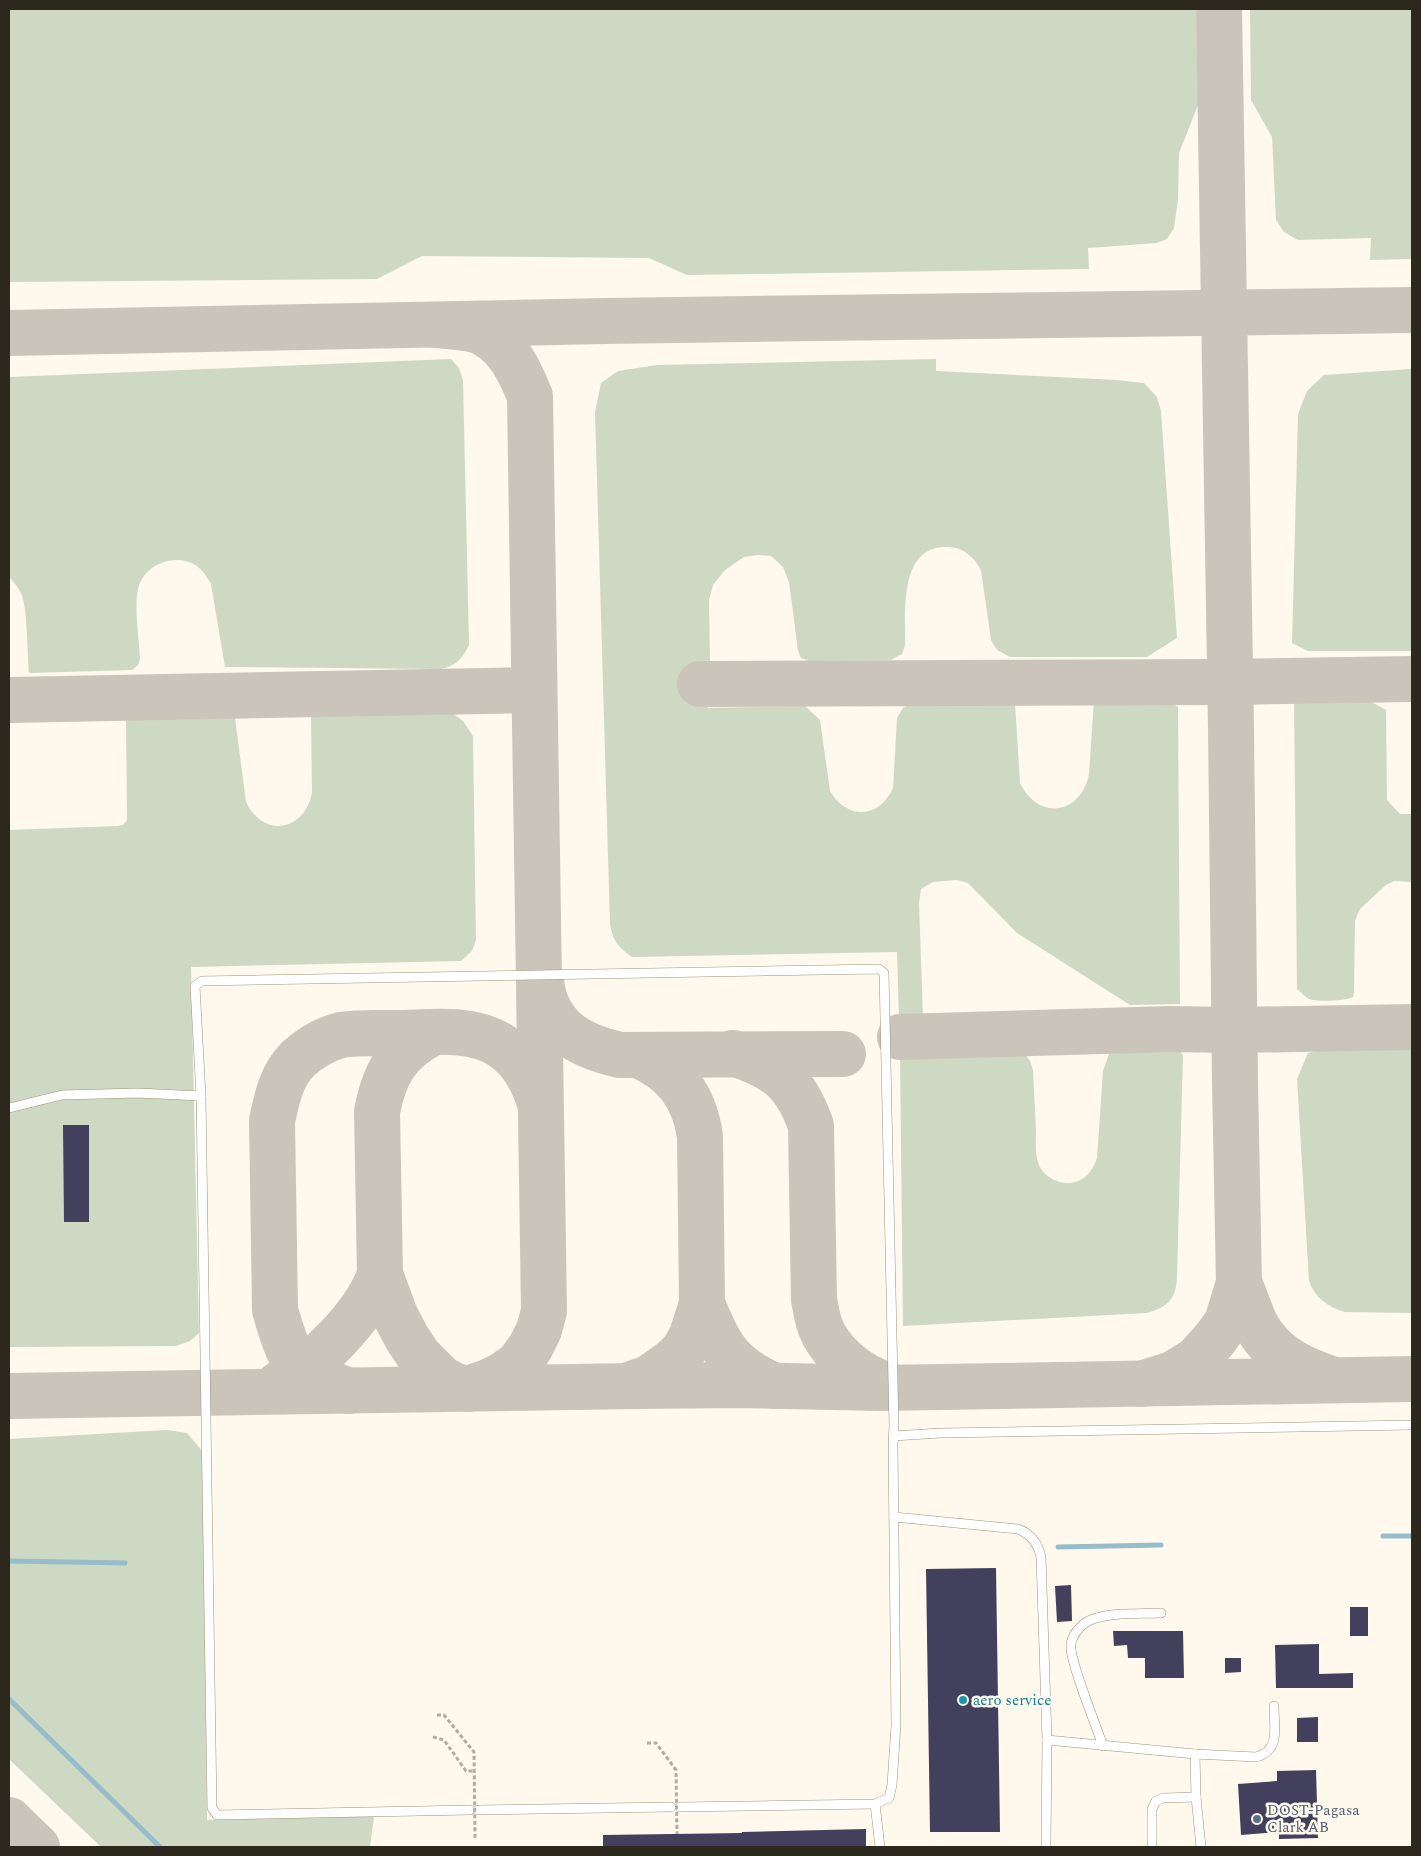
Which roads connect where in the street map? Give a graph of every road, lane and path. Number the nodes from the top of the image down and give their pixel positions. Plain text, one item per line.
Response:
1 (201, 1096) junction
2 (9, 1108) edge
3 (1412, 1425) edge
4 (893, 1436) junction
5 (894, 1517) junction
6 (1161, 1613) dead end
7 (1274, 1706) dead end
8 (437, 1715) dead end
9 (432, 1737) dead end
10 (1047, 1740) junction
11 (647, 1743) dead end
12 (1103, 1746) junction
13 (1196, 1754) junction
14 (474, 1771) junction
15 (1196, 1797) junction
16 (875, 1804) junction
17 (676, 1834) dead end
18 (474, 1838) dead end
19 (880, 1847) edge
20 (1046, 1847) edge
21 (1152, 1847) edge
22 (1201, 1847) edge

1 - 2 lane
1 - 4 lane
1 - 16 lane
3 - 4 lane
4 - 5 lane
5 - 10 lane
5 - 16 lane
6 - 12 lane
7 - 13 lane
8 - 14 path, bridge
9 - 14 path
10 - 12 lane
10 - 20 lane
11 - 17 path, bridge
12 - 13 lane
13 - 15 lane
14 - 18 path, bridge
15 - 21 lane
15 - 22 lane
16 - 19 lane

